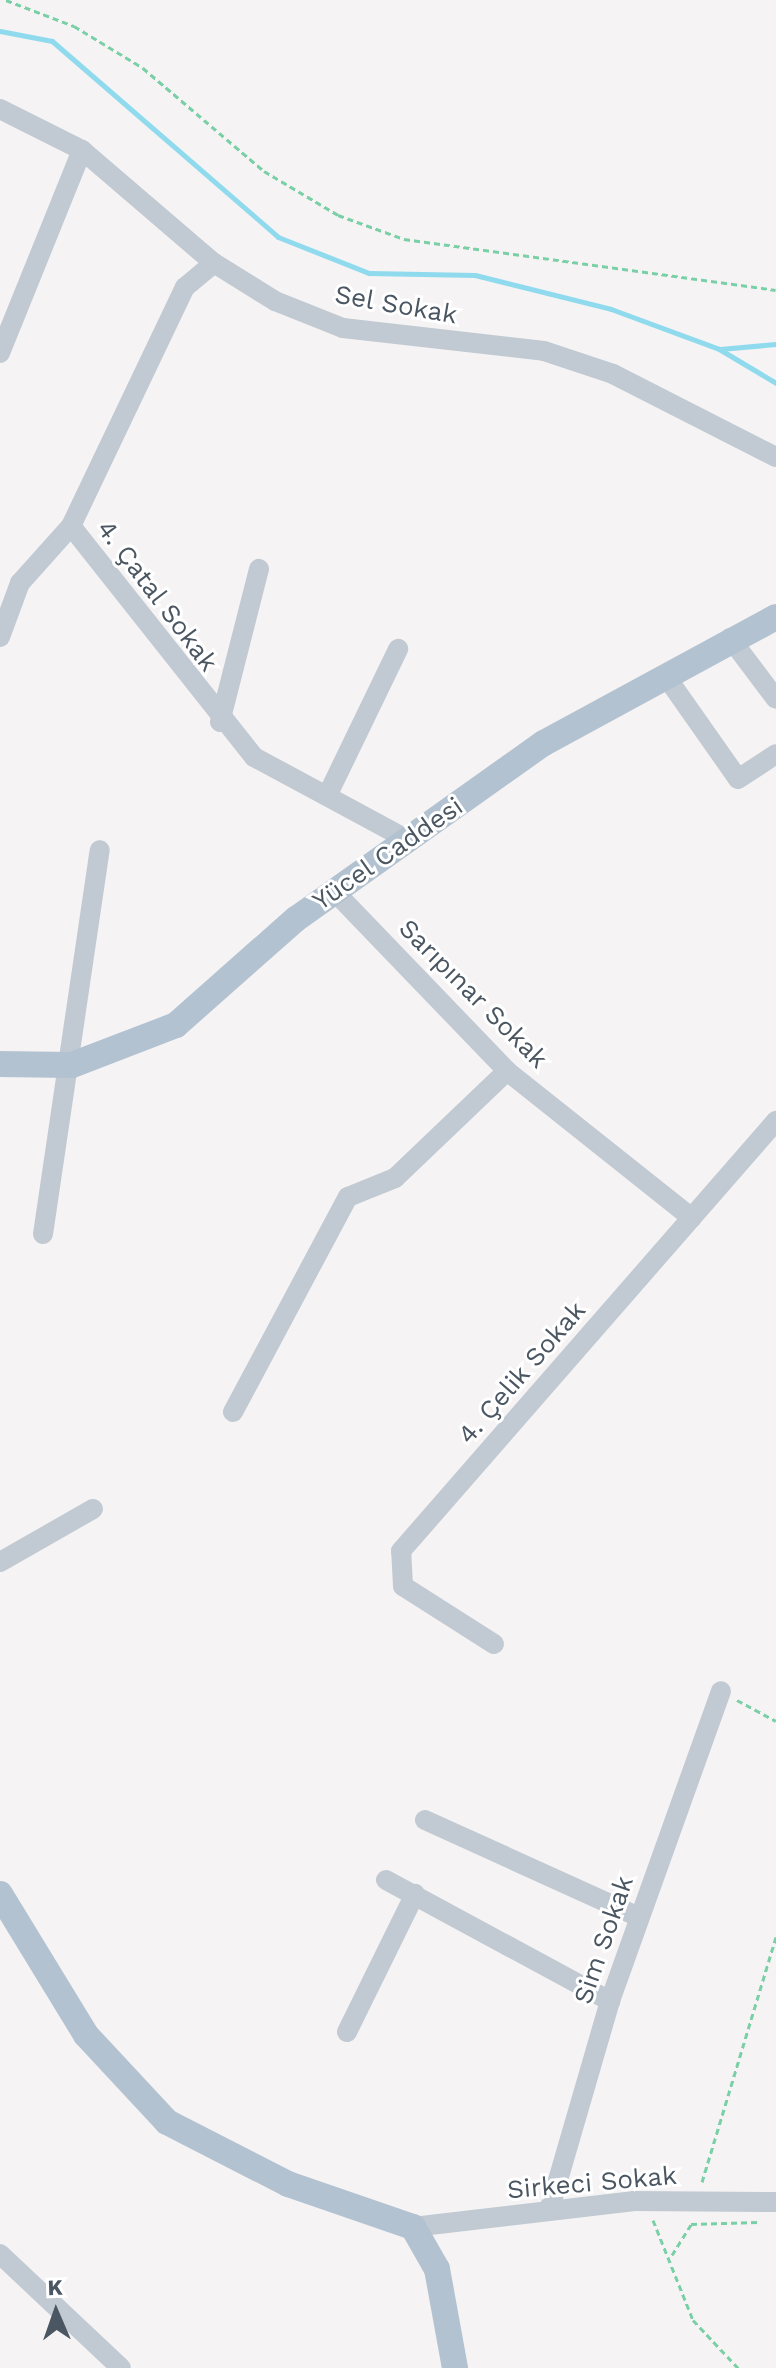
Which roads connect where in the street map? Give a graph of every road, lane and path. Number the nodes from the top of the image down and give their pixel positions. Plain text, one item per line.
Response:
1 (6, 0) edge
2 (0, 109) edge
3 (82, 150) junction
4 (214, 263) junction
5 (776, 290) edge
6 (0, 353) edge
7 (776, 457) edge
8 (71, 526) junction
9 (259, 569) dead end
10 (10, 582) edge
11 (776, 617) edge
12 (0, 637) edge
13 (730, 638) junction
14 (398, 649) dead end
15 (665, 675) junction
16 (776, 699) edge
17 (220, 722) junction
18 (776, 754) edge
19 (329, 792) junction
20 (408, 840) junction
21 (100, 850) dead end
22 (334, 891) junction
23 (0, 1064) edge
24 (72, 1065) junction
25 (507, 1071) junction
26 (776, 1121) edge
27 (692, 1218) junction
28 (43, 1234) dead end
29 (233, 1412) dead end
30 (93, 1509) dead end
31 (0, 1562) edge
32 (494, 1644) dead end
33 (721, 1691) joint
34 (776, 1721) edge
35 (425, 1820) dead end
36 (386, 1880) dead end
37 (0, 1894) edge
38 (415, 1894) junction
39 (639, 1917) junction
40 (776, 1937) edge
41 (610, 2001) junction
42 (347, 2032) dead end
43 (650, 2201) junction
44 (696, 2201) junction
45 (776, 2202) edge
46 (549, 2211) junction
47 (764, 2222) dead end
48 (413, 2227) junction
49 (0, 2254) edge
50 (672, 2255) junction
51 (121, 2368) edge
52 (455, 2368) edge
53 (738, 2368) edge

1 - 5 path
2 - 3 street, Sel Sokak
3 - 4 street, Sel Sokak
3 - 6 street
4 - 7 street, Sel Sokak
4 - 8 street, 4. Çatal Sokak
8 - 10 street
8 - 17 street, 4. Çatal Sokak
9 - 17 street
10 - 12 street
11 - 13 main road, Yücel Caddesi
13 - 15 main road, Yücel Caddesi
13 - 16 street
14 - 19 street
15 - 18 street
15 - 20 main road, Yücel Caddesi
17 - 19 street, 4. Çatal Sokak
19 - 20 street, 4. Çatal Sokak
20 - 22 main road, Yücel Caddesi
21 - 24 street
22 - 24 main road, Yücel Caddesi
22 - 25 street, Sarıpınar Sokak
23 - 24 main road, Yücel Caddesi
24 - 28 street
25 - 27 street, Sarıpınar Sokak
25 - 29 street
26 - 27 street, 4. Çelik Sokak
27 - 32 street, 4. Çelik Sokak
30 - 31 street
33 - 34 path
33 - 39 street, Sim Sokak
35 - 39 street
36 - 38 street
37 - 48 main road
38 - 41 street
38 - 42 street
39 - 41 street, Sim Sokak
40 - 44 path
41 - 46 street, Sim Sokak
43 - 44 street, Sirkeci Sokak
43 - 46 street, Sirkeci Sokak
43 - 50 path
44 - 45 street, Sirkeci Sokak
46 - 48 street, Sirkeci Sokak
47 - 50 path
48 - 52 main road
49 - 51 street
50 - 53 path

